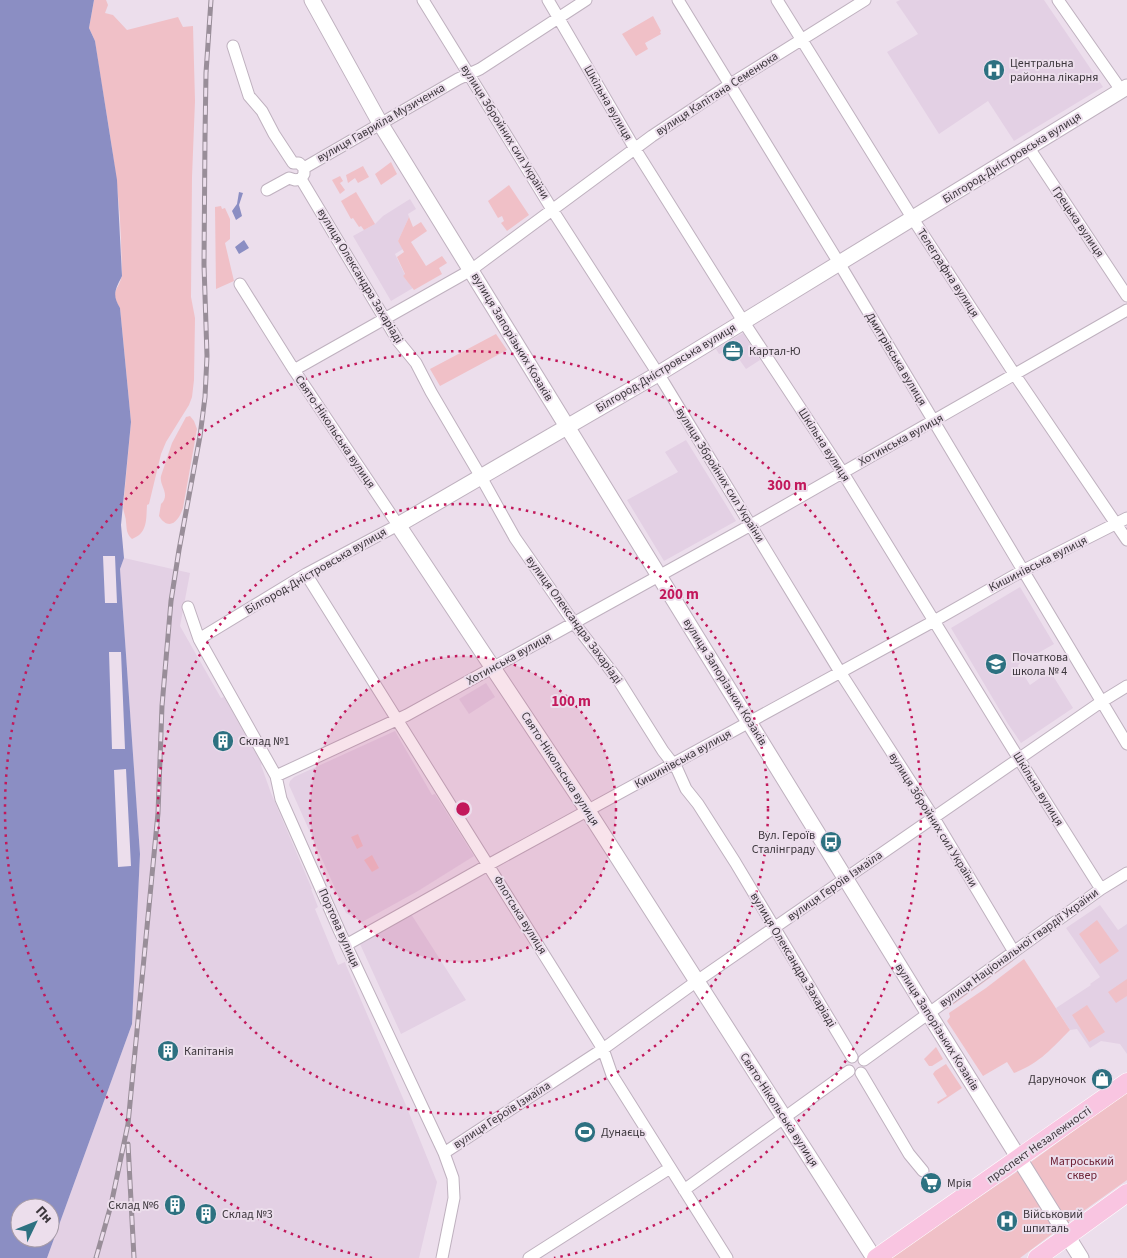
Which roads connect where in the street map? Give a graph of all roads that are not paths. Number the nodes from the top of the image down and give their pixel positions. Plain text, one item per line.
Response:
1 (312, 0) edge
2 (423, 0) edge
3 (548, 0) edge
4 (586, 0) edge
5 (678, 0) edge
6 (777, 0) edge
7 (865, 0) edge
8 (1058, 0) edge
9 (558, 18) junction
10 (802, 39) junction
11 (233, 46) dead end
12 (468, 74) junction
13 (729, 85) junction
14 (1125, 92) edge
15 (380, 123) junction
16 (1029, 148) junction
17 (635, 149) junction
18 (298, 175) junction
19 (267, 190) dead end
20 (553, 210) junction
21 (913, 219) junction
22 (838, 262) junction
23 (471, 270) junction
24 (240, 284) dead end
25 (1127, 296) edge
26 (1127, 310) edge
27 (385, 317) junction
28 (743, 321) junction
29 (294, 370) junction
30 (658, 374) junction
31 (1015, 375) junction
32 (933, 422) junction
33 (568, 427) junction
34 (843, 473) junction
35 (481, 477) junction
36 (1122, 521) edge
37 (398, 525) junction
38 (751, 525) junction
39 (1127, 540) edge
40 (1024, 570) junction
41 (306, 574) junction
42 (660, 576) junction
43 (188, 607) dead end
44 (934, 621) junction
45 (574, 624) junction
46 (199, 639) junction
47 (493, 667) junction
48 (840, 672) junction
49 (1127, 686) edge
50 (1100, 702) junction
51 (398, 720) junction
52 (750, 723) junction
53 (1127, 744) edge
54 (1019, 759) junction
55 (673, 764) junction
56 (276, 776) junction
57 (588, 811) junction
58 (934, 818) junction
59 (488, 865) junction
60 (1127, 873) edge
61 (846, 879) junction
62 (1102, 889) junction
63 (774, 929) junction
64 (346, 945) junction
65 (1014, 952) junction
66 (697, 982) junction
67 (929, 1014) junction
68 (603, 1049) junction
69 (852, 1058) junction
70 (864, 1060) junction
71 (849, 1071) junction
72 (861, 1073) junction
73 (1127, 1082) edge
74 (784, 1117) junction
75 (444, 1153) junction
76 (1020, 1158) junction
77 (670, 1168) junction
78 (923, 1171) dead end
79 (684, 1190) junction
80 (1127, 1194) edge
81 (1068, 1236) junction
82 (442, 1258) edge
83 (528, 1258) edge
84 (727, 1258) edge
85 (875, 1258) edge
86 (1037, 1258) edge
87 (1081, 1258) edge

1 - 15 main road, вулиця Запорізьких Козаків
2 - 12 street, вулиця Збройних сил України
3 - 9 street, Шкільна вулиця
4 - 9 street, вулиця Гавриїла Музиченка
5 - 13 street, Дмитрівська вулиця
6 - 10 street, Телеграфна вулиця
7 - 10 street, вулиця Капітана Семенюка
8 - 14 street
9 - 12 street, вулиця Гавриїла Музиченка
9 - 17 street, Шкільна вулиця
10 - 13 street, вулиця Капітана Семенюка
10 - 21 street, Телеграфна вулиця
11 - 18 street
12 - 15 street, вулиця Гавриїла Музиченка
12 - 20 street, вулиця Збройних сил України
13 - 17 street, вулиця Капітана Семенюка
13 - 22 street, Дмитрівська вулиця
14 - 16 main road, Білгород-Дністровська вулиця
15 - 18 street, вулиця Гавриїла Музиченка
15 - 23 main road, вулиця Запорізьких Козаків
16 - 21 main road, Білгород-Дністровська вулиця
16 - 25 street, Грецька вулиця
17 - 20 street, вулиця Капітана Семенюка
17 - 28 street, Шкільна вулиця
18 - 19 street, вулиця Гавриїла Музиченка
18 - 27 street, вулиця Олександра Захаріаді
20 - 23 street, вулиця Капітана Семенюка
20 - 30 street, вулиця Збройних сил України
21 - 22 main road, Білгород-Дністровська вулиця
21 - 31 street, Телеграфна вулиця
22 - 28 main road, Білгород-Дністровська вулиця
22 - 32 street, Дмитрівська вулиця
23 - 27 street, вулиця Капітана Семенюка
23 - 33 main road, вулиця Запорізьких Козаків
24 - 29 street, Свято-Нікольська вулиця
26 - 31 street, Хотинська вулиця
27 - 29 street, вулиця Капітана Семенюка
27 - 35 street, вулиця Олександра Захаріаді
28 - 30 main road, Білгород-Дністровська вулиця
28 - 34 street, Шкільна вулиця
29 - 37 street, Свято-Нікольська вулиця
30 - 33 main road, Білгород-Дністровська вулиця
30 - 38 street, вулиця Збройних сил України
31 - 32 street, Хотинська вулиця
31 - 36 street, Телеграфна вулиця
32 - 34 street, Хотинська вулиця
32 - 40 street, Дмитрівська вулиця
33 - 35 main road, Білгород-Дністровська вулиця
33 - 42 main road, вулиця Запорізьких Козаків
34 - 38 street, Хотинська вулиця
34 - 44 street, Шкільна вулиця
35 - 37 main road, Білгород-Дністровська вулиця
35 - 45 street, вулиця Олександра Захаріаді
36 - 39 street, Телеграфна вулиця
36 - 40 street, Кишинівська вулиця
37 - 41 street, Білгород-Дністровська вулиця
37 - 47 main road, Свято-Нікольська вулиця
38 - 42 street, Хотинська вулиця
38 - 48 street, вулиця Збройних сил України
40 - 44 street, Кишинівська вулиця
40 - 50 street, Дмитрівська вулиця
41 - 46 street, Білгород-Дністровська вулиця
41 - 51 street, Флотська вулиця
42 - 45 street, Хотинська вулиця
42 - 52 main road, вулиця Запорізьких Козаків
43 - 46 street, Портова вулиця
44 - 48 street, Кишинівська вулиця
44 - 54 street, Шкільна вулиця
45 - 47 street, Хотинська вулиця
45 - 55 street, вулиця Олександра Захаріаді
46 - 56 street, Портова вулиця
47 - 51 street, Хотинська вулиця
47 - 57 main road, Свято-Нікольська вулиця
48 - 52 street, Кишинівська вулиця
48 - 58 street, вулиця Збройних сил України
49 - 50 street, вулиця Героїв Ізмаїла
50 - 53 street, Дмитрівська вулиця
50 - 54 street, вулиця Героїв Ізмаїла
51 - 56 street, Хотинська вулиця
51 - 59 street, Флотська вулиця
52 - 55 street, Кишинівська вулиця
52 - 61 main road, вулиця Запорізьких Козаків
54 - 58 street, вулиця Героїв Ізмаїла
54 - 62 street, Шкільна вулиця
55 - 57 street, Кишинівська вулиця
55 - 63 street, вулиця Олександра Захаріаді
56 - 64 street, Портова вулиця
57 - 59 street, Кишинівська вулиця
57 - 66 main road, Свято-Нікольська вулиця
58 - 61 street, вулиця Героїв Ізмаїла
58 - 65 street, вулиця Збройних сил України
59 - 64 street, Кишинівська вулиця
59 - 68 street, Флотська вулиця
60 - 62 street, вулиця Національної гвардії України
61 - 63 street, вулиця Героїв Ізмаїла
61 - 67 main road, вулиця Запорізьких Козаків
62 - 65 street, вулиця Національної гвардії України
63 - 66 street, вулиця Героїв Ізмаїла
63 - 69 street, вулиця Олександра Захаріаді
64 - 75 street, Портова вулиця
65 - 67 street, вулиця Національної гвардії України
66 - 68 street, вулиця Героїв Ізмаїла
66 - 74 main road, Свято-Нікольська вулиця
67 - 70 street, вулиця Національної гвардії України
67 - 76 main road, вулиця Запорізьких Козаків
68 - 75 street, вулиця Героїв Ізмаїла
68 - 77 street, Флотська вулиця
69 - 70 street
69 - 71 street
70 - 72 street
71 - 72 street
71 - 74 street
72 - 78 street
73 - 76 main road, проспект Незалежності
74 - 79 street
74 - 85 main road, Свято-Нікольська вулиця
75 - 82 street, Портова вулиця
76 - 81 main road, вулиця Запорізьких Козаків
76 - 85 main road, проспект Незалежності
77 - 79 street, Флотська вулиця
77 - 83 street
79 - 84 street, Флотська вулиця
80 - 81 main road
81 - 86 main road
81 - 87 main road, вулиця Запорізьких Козаків

